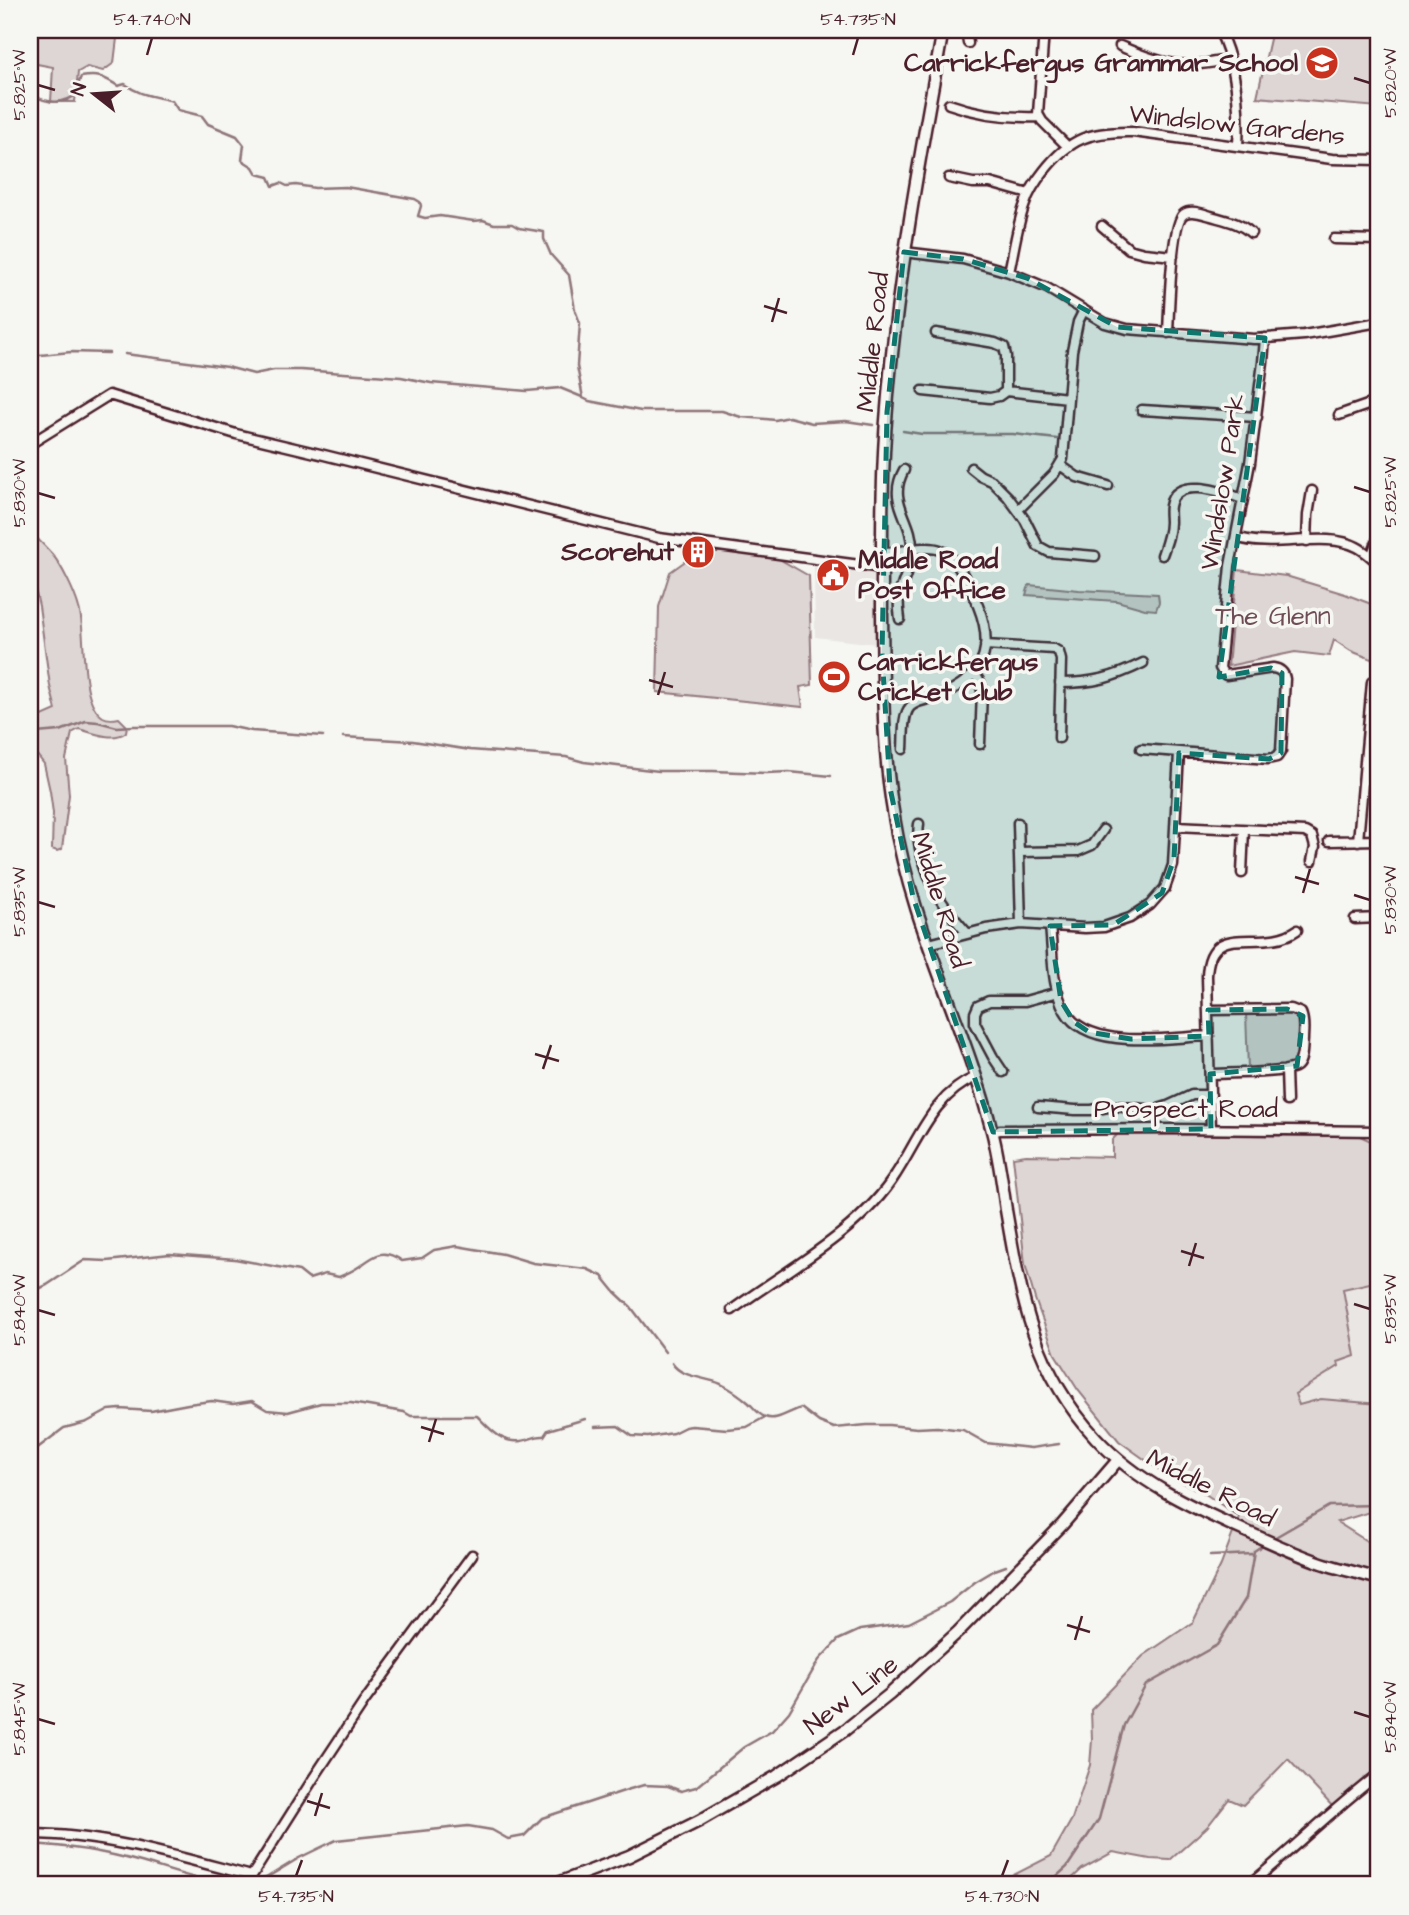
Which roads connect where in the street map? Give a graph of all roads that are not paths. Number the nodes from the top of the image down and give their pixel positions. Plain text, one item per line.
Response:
1 (943, 30) edge
2 (965, 30) edge
3 (1044, 30) edge
4 (1219, 30) edge
5 (968, 43) dead end
6 (1121, 46) dead end
7 (1230, 59) junction
8 (949, 104) dead end
9 (1039, 117) junction
10 (1067, 146) junction
11 (1238, 146) junction
12 (1379, 160) edge
13 (948, 178) dead end
14 (1028, 194) junction
15 (1102, 226) dead end
16 (1251, 233) dead end
17 (1334, 239) dead end
18 (1379, 240) edge
19 (904, 252) junction
20 (1173, 256) junction
21 (1009, 272) junction
22 (1084, 310) junction
23 (1379, 321) edge
24 (936, 333) dead end
25 (1168, 333) junction
26 (1265, 338) junction
27 (923, 391) dead end
28 (1006, 391) junction
29 (1068, 398) junction
30 (1379, 401) edge
31 (1142, 410) dead end
32 (1339, 415) dead end
33 (1257, 416) junction
34 (30, 444) edge
35 (1060, 465) junction
36 (971, 468) dead end
37 (904, 470) dead end
38 (1108, 486) dead end
39 (1312, 491) dead end
40 (1243, 499) junction
41 (1018, 510) junction
42 (1379, 536) edge
43 (1236, 537) junction
44 (1307, 541) junction
45 (912, 550) junction
46 (882, 553) junction
47 (1162, 555) dead end
48 (1095, 556) dead end
49 (1371, 557) junction
50 (1379, 563) edge
51 (882, 568) junction
52 (900, 619) dead end
53 (985, 645) junction
54 (1143, 663) dead end
55 (974, 673) junction
56 (1372, 682) dead end
57 (1060, 683) junction
58 (1059, 738) dead end
59 (980, 744) dead end
60 (903, 749) dead end
61 (1141, 750) dead end
62 (1179, 753) junction
63 (1018, 823) dead end
64 (919, 824) dead end
65 (1175, 826) junction
66 (1103, 830) dead end
67 (1244, 830) junction
68 (1379, 840) edge
69 (1329, 841) dead end
70 (1358, 841) junction
71 (1019, 852) junction
72 (1312, 861) dead end
73 (1242, 873) dead end
74 (1379, 918) edge
75 (1355, 919) dead end
76 (1021, 923) junction
77 (1050, 926) junction
78 (1297, 930) dead end
79 (967, 933) junction
80 (929, 944) junction
81 (1058, 992) junction
82 (1208, 1010) junction
83 (1209, 1035) junction
84 (1286, 1070) junction
85 (1003, 1072) dead end
86 (1210, 1073) junction
87 (976, 1077) junction
88 (1211, 1095) junction
89 (1287, 1101) dead end
90 (1038, 1107) dead end
91 (1211, 1129) junction
92 (1379, 1131) edge
93 (993, 1132) junction
94 (732, 1310) dead end
95 (1118, 1460) junction
96 (472, 1555) dead end
97 (1379, 1578) edge
98 (1378, 1777) edge
99 (30, 1834) edge
100 (251, 1876) junction
101 (246, 1885) edge
102 (553, 1885) edge
103 (1249, 1885) edge

1 - 19 main road, Middle Road
2 - 5 street
3 - 9 street
4 - 7 street
6 - 7 street
7 - 11 street
8 - 9 street
9 - 10 street
10 - 11 street, Windslow Gardens
10 - 14 street
11 - 12 street, Windslow Gardens
13 - 14 street
14 - 21 street
15 - 20 street
16 - 20 street
17 - 18 street
19 - 21 street
19 - 46 main road, Middle Road
20 - 25 street
21 - 22 street
22 - 25 street
22 - 29 street
23 - 26 street
24 - 28 street
25 - 26 street
26 - 33 street, Windslow Park
27 - 28 street
28 - 29 street
29 - 35 street
30 - 32 street
31 - 33 street
33 - 40 street, Windslow Park
34 - 51 street
35 - 38 street
35 - 41 street
36 - 41 street
37 - 45 street
39 - 44 street
40 - 43 street, Windslow Park
40 - 47 street
41 - 48 street
42 - 49 street
43 - 44 street
43 - 62 street, Windslow Park
44 - 49 street
45 - 46 street
45 - 52 street
45 - 53 street
46 - 51 main road, Middle Road
49 - 50 street
51 - 80 main road, Middle Road
53 - 55 street
53 - 57 street
54 - 57 street
55 - 59 street
55 - 60 street
56 - 70 street
57 - 58 street
61 - 62 street
62 - 65 street
63 - 71 street
64 - 79 street
65 - 67 street
65 - 77 street
66 - 71 street
67 - 72 street
67 - 73 street
68 - 70 street
69 - 70 street
71 - 76 street
74 - 75 street
76 - 77 street
76 - 79 street
77 - 81 street
78 - 82 street
79 - 80 street
80 - 87 main road, Middle Road
81 - 83 street
81 - 85 street
82 - 83 street
82 - 84 street
83 - 86 street
84 - 86 street
84 - 89 street
86 - 88 street
87 - 93 main road, Middle Road
87 - 94 street
88 - 90 street
88 - 91 street
91 - 92 street, Prospect Road
91 - 93 street, Prospect Road
93 - 95 main road, Middle Road
95 - 97 main road, Middle Road
95 - 102 main road, New Line
96 - 100 street
98 - 103 street
99 - 100 street
100 - 101 street

